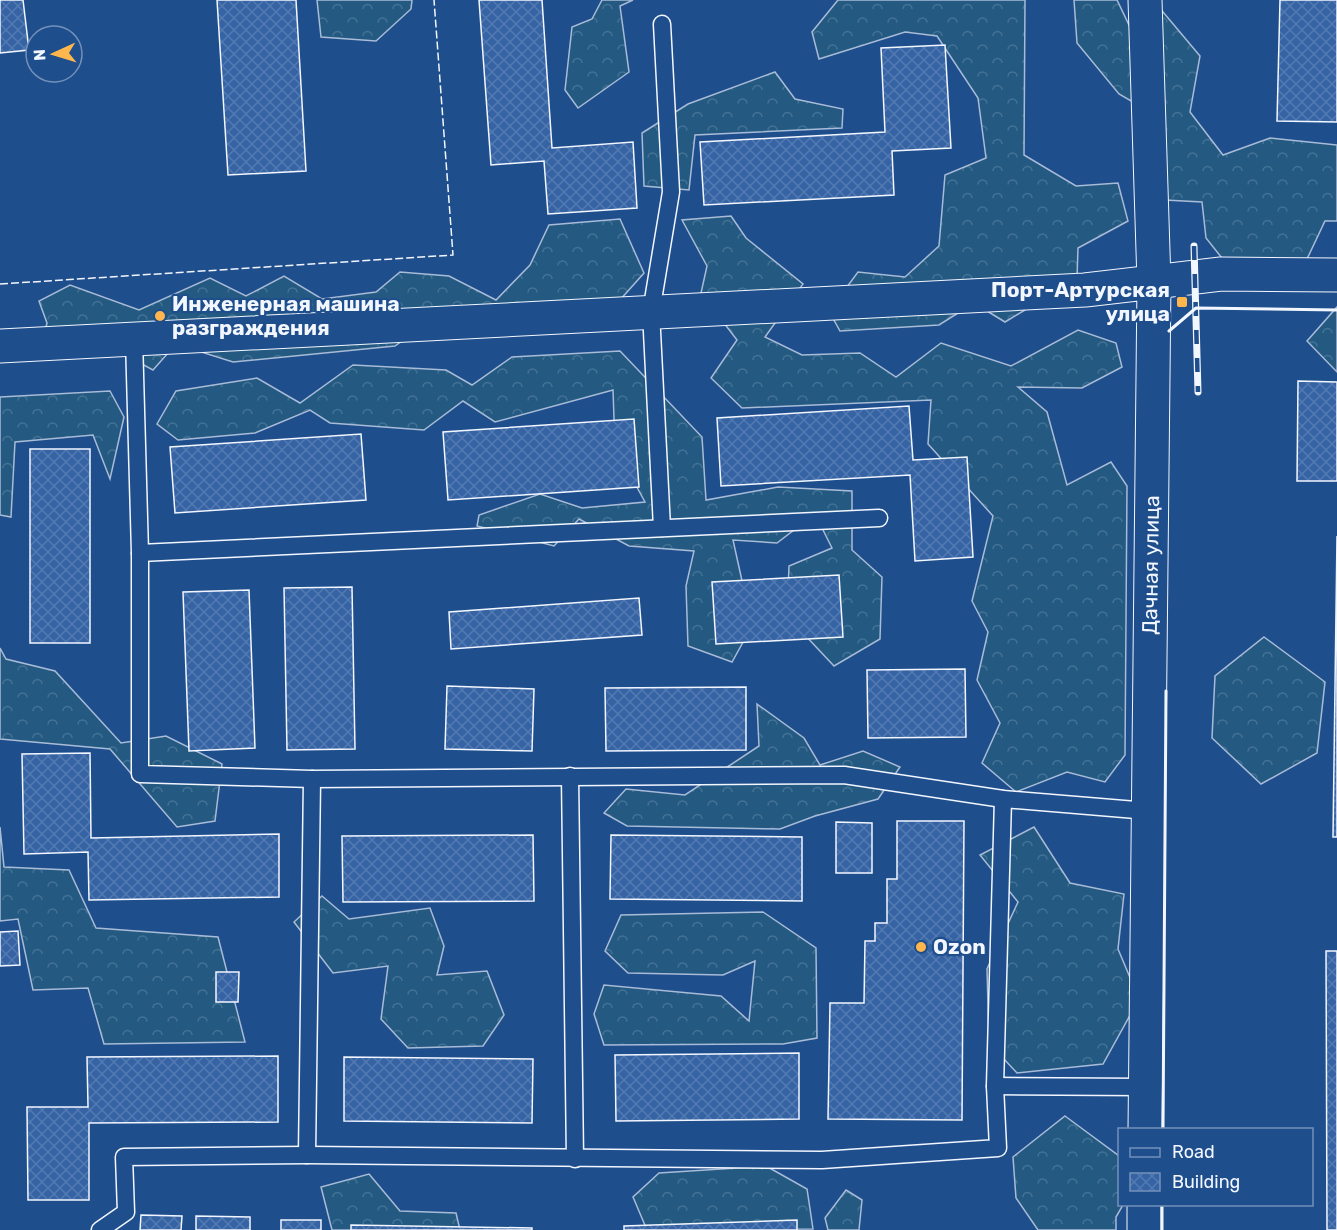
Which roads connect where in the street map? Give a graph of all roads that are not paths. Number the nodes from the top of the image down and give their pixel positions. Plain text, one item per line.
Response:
1 (1145, 0) edge
2 (662, 24) dead end
3 (1337, 275) edge
4 (1154, 282) junction
5 (651, 312) junction
6 (134, 339) junction
7 (0, 346) edge
8 (879, 518) dead end
9 (662, 528) junction
10 (140, 553) junction
11 (570, 776) junction
12 (312, 779) junction
13 (1004, 799) junction
14 (1148, 811) junction
15 (995, 1086) junction
16 (1145, 1087) junction
17 (1145, 1128) edge
18 (307, 1155) junction
19 (575, 1159) junction
20 (1144, 1206) edge
21 (100, 1230) edge
22 (1144, 1230) edge

1 - 4 street, Дачная улица
2 - 5 lane
3 - 4 street
4 - 5 street
4 - 14 street, Дачная улица
5 - 6 street
5 - 9 lane
6 - 7 street
6 - 10 lane
8 - 9 lane
9 - 10 lane
10 - 12 lane
11 - 12 lane
11 - 13 lane
11 - 19 lane
12 - 18 lane
13 - 14 lane
13 - 15 lane
14 - 16 street, Дачная улица
15 - 16 lane
15 - 19 lane
16 - 17 street, Дачная улица
18 - 19 lane
18 - 21 lane
20 - 22 street

